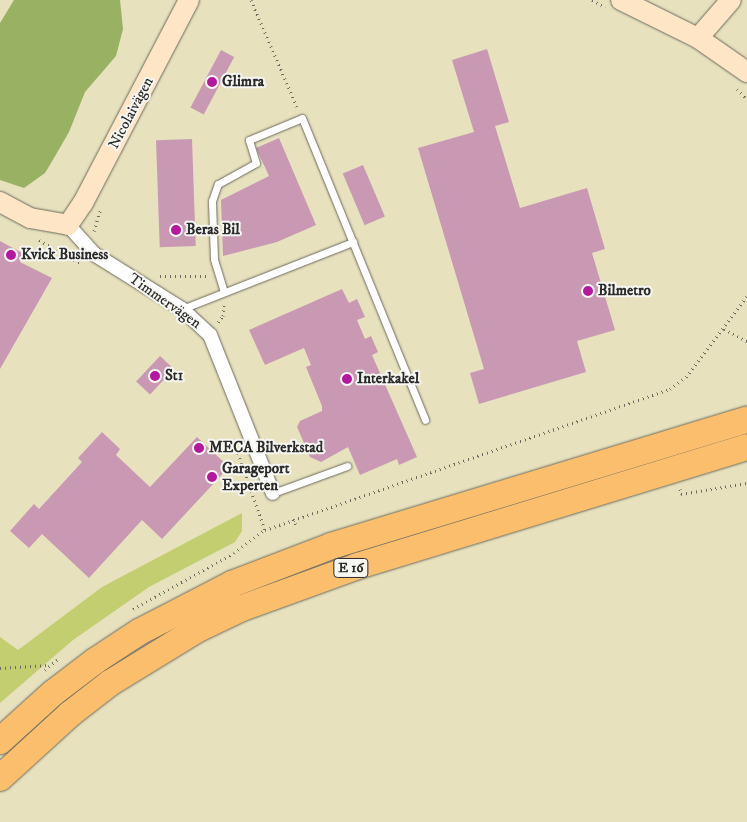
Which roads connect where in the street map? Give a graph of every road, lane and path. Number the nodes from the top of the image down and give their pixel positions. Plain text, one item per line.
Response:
1 (189, 0) edge
2 (252, 0) edge
3 (621, 0) edge
4 (731, 0) edge
5 (698, 38) junction
6 (747, 72) edge
7 (302, 118) junction
8 (0, 202) edge
9 (68, 225) junction
10 (93, 233) dead end
11 (34, 236) dead end
12 (97, 239) dead end
13 (353, 242) junction
14 (84, 266) dead end
15 (154, 274) dead end
16 (223, 293) junction
17 (747, 296) edge
18 (182, 309) junction
19 (724, 329) junction
20 (747, 341) edge
21 (425, 420) dead end
22 (747, 420) edge
23 (237, 447) dead end
24 (747, 447) edge
25 (347, 466) dead end
26 (676, 469) junction
27 (747, 483) edge
28 (273, 493) joint
29 (294, 519) junction
30 (296, 525) dead end
31 (265, 530) junction
32 (129, 611) dead end
33 (66, 654) dead end
34 (0, 668) edge
35 (0, 741) edge
36 (0, 778) edge

1 - 9 street, Nicolaivägen
2 - 7 path
3 - 5 street
4 - 5 street
5 - 6 street
7 - 13 lane
7 - 16 lane
8 - 9 street
9 - 18 street, Timmervägen
10 - 12 path
11 - 14 path
13 - 16 lane
13 - 21 lane
15 - 16 path
16 - 18 lane
17 - 19 path
18 - 28 street, Timmervägen
19 - 20 path
19 - 29 path
22 - 35 highway, E 16
23 - 31 path
24 - 26 highway, E 16
25 - 28 lane
26 - 27 path
26 - 36 highway, E 16
29 - 30 path
29 - 31 path
31 - 32 path
33 - 34 path

